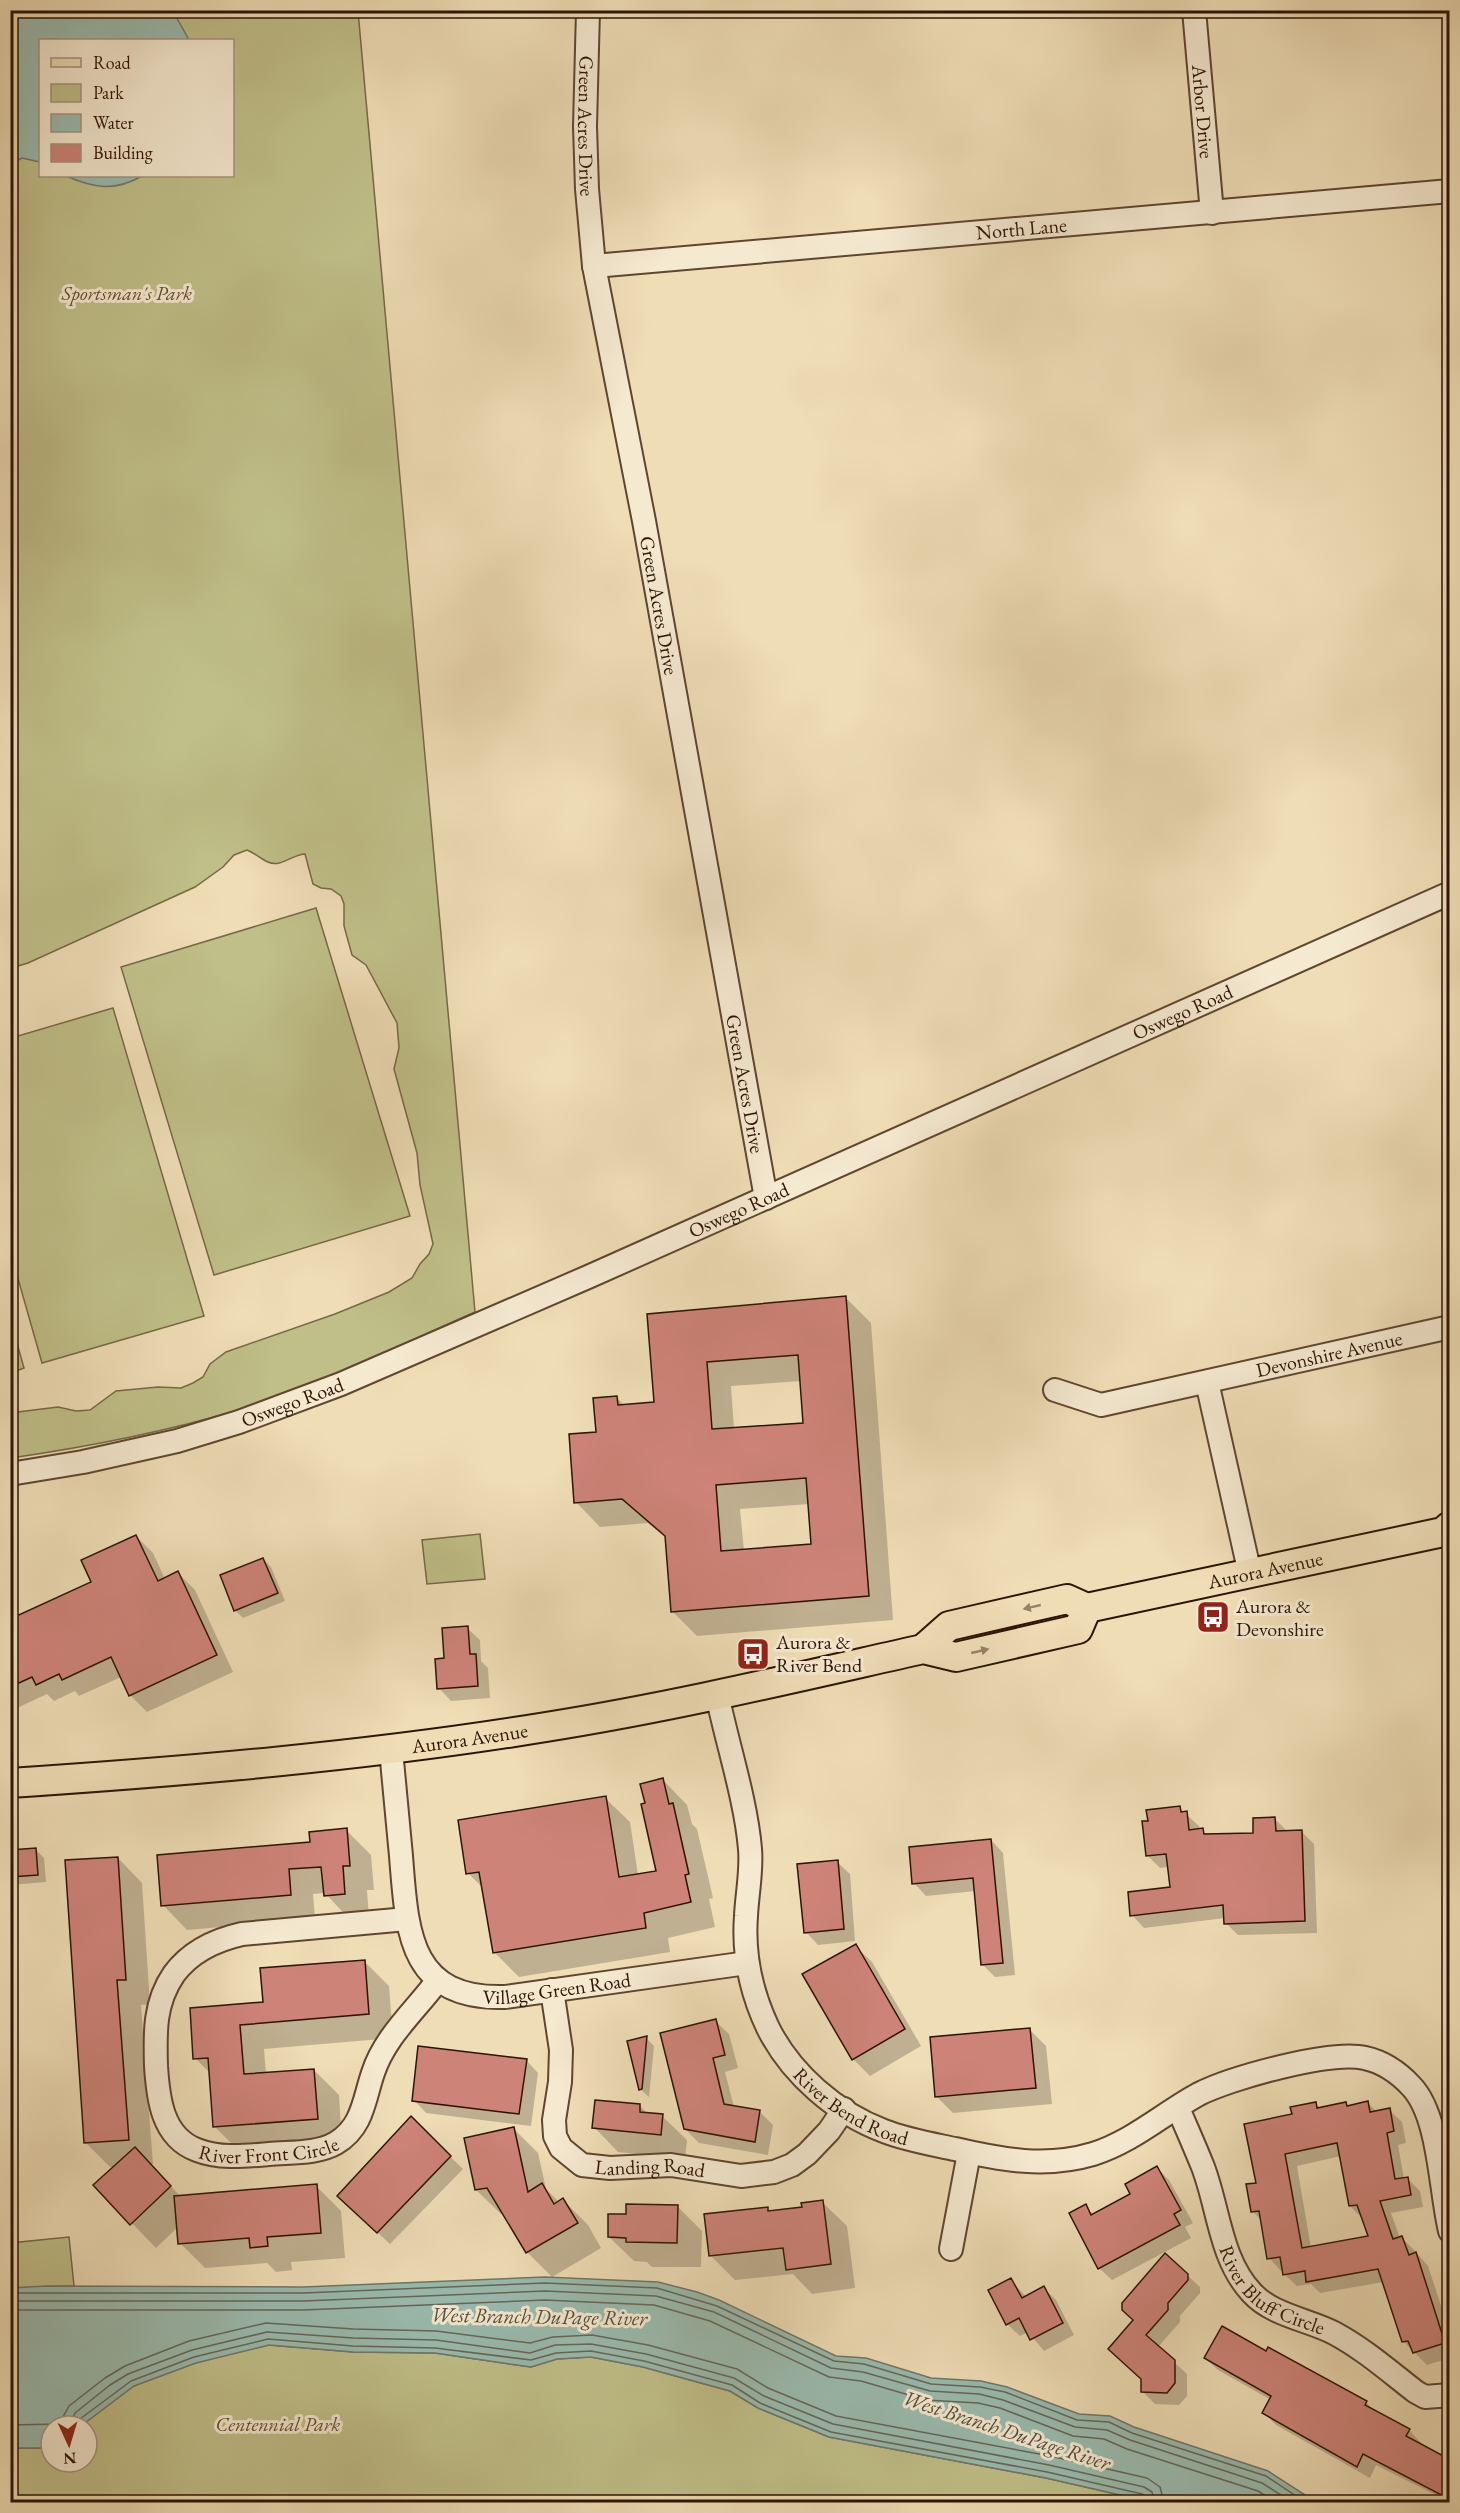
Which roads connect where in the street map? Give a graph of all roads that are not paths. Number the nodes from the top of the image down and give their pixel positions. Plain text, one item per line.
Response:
1 (588, 10) edge
2 (1194, 10) edge
3 (1449, 191) edge
4 (1212, 213) junction
5 (594, 266) junction
6 (1449, 892) edge
7 (766, 1198) junction
8 (1449, 1327) edge
9 (1207, 1382) junction
10 (1055, 1390) dead end
11 (10, 1474) edge
12 (1447, 1531) edge
13 (1250, 1574) junction
14 (717, 1694) junction
15 (391, 1750) junction
16 (10, 1783) edge
17 (407, 1919) junction
18 (747, 1963) junction
19 (438, 1980) junction
20 (552, 1990) junction
21 (1178, 2108) junction
22 (844, 2109) junction
23 (969, 2153) junction
24 (1449, 2231) edge
25 (951, 2249) dead end
26 (1449, 2395) edge

1 - 5 street, Green Acres Drive
2 - 4 street, Arbor Drive
3 - 4 street, North Lane
4 - 5 street, North Lane
5 - 7 street, Green Acres Drive
6 - 7 street, Oswego Road
7 - 11 street, Oswego Road
8 - 9 street, Devonshire Avenue
9 - 10 street, Devonshire Avenue
9 - 13 street
12 - 13 main road, Aurora Avenue
13 - 14 main road, Aurora Avenue
14 - 15 main road, Aurora Avenue
14 - 18 street, River Bend Road
15 - 16 main road, Aurora Avenue
15 - 17 street, Village Green Road
17 - 19 street, Village Green Road
17 - 19 street, River Front Circle
18 - 20 street, Village Green Road
18 - 22 street, River Bend Road
19 - 20 street, Village Green Road
20 - 22 street, Landing Road
21 - 23 street, River Bend Road
21 - 24 street, River Bend Road
21 - 26 street, River Bluff Circle
22 - 23 street, River Bend Road
23 - 25 street

